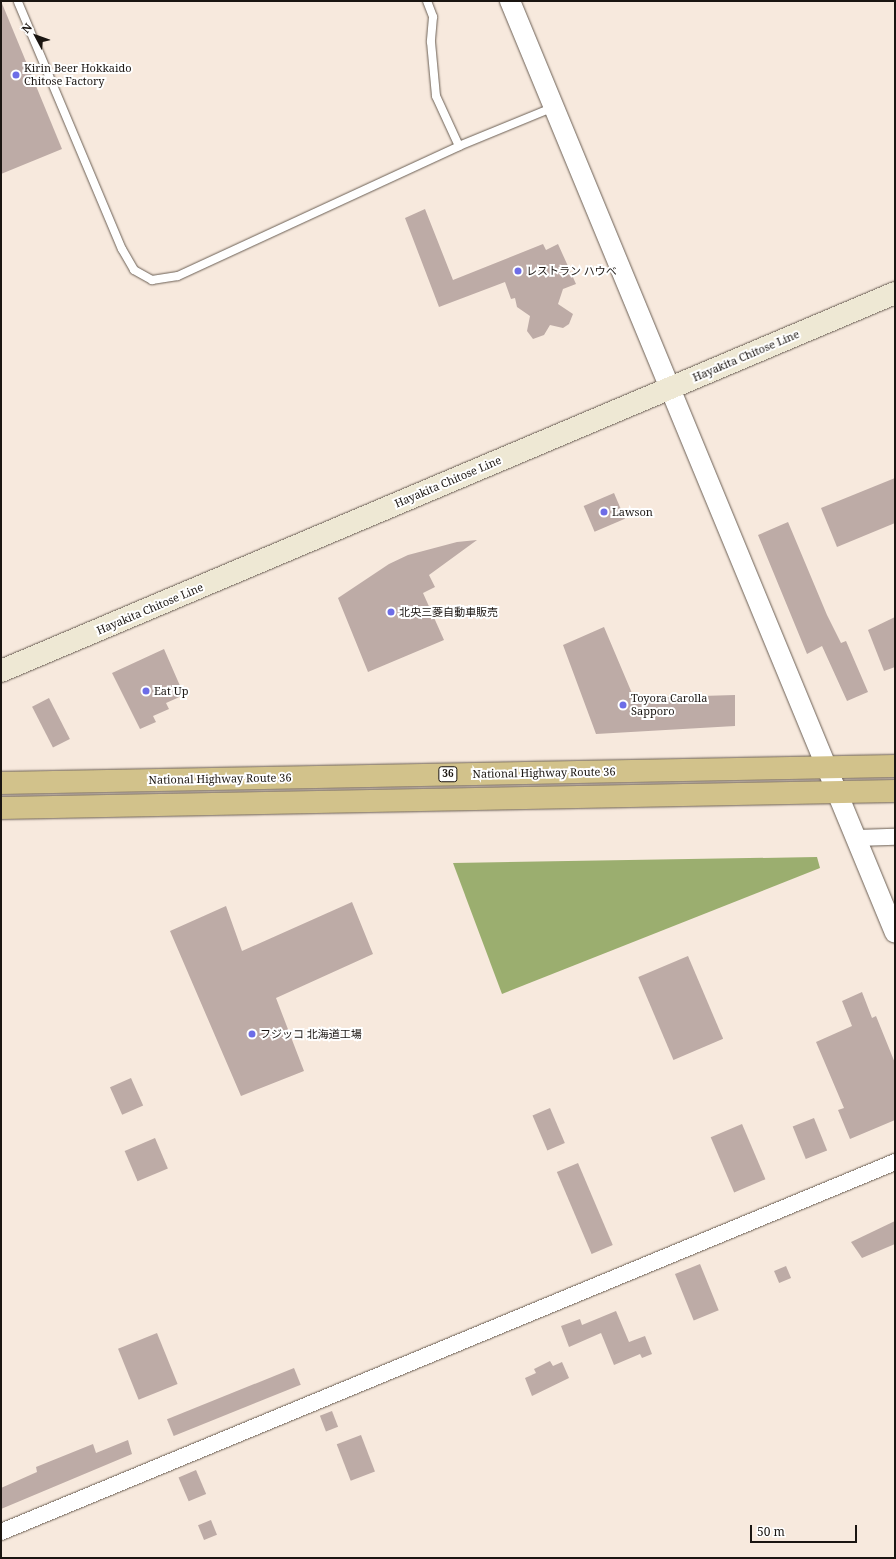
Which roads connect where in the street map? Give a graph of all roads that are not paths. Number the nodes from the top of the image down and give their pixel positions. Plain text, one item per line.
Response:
1 (427, 1) edge
2 (510, 1) edge
3 (18, 2) edge
4 (554, 107) junction
5 (459, 146) junction
6 (895, 293) edge
7 (671, 388) junction
8 (1, 671) edge
9 (895, 766) edge
10 (828, 767) junction
11 (1, 783) edge
12 (895, 791) edge
13 (838, 793) junction
14 (1, 808) edge
15 (895, 837) edge
16 (858, 838) junction
17 (895, 933) edge
18 (895, 1162) edge
19 (1, 1532) edge

1 - 5 lane
2 - 4 street
3 - 5 lane
4 - 5 lane
4 - 7 street
6 - 7 main road, Hayakita Chitose Line
7 - 8 main road, Hayakita Chitose Line
7 - 10 street
9 - 10 highway, National Highway Route 36 / 36
10 - 11 highway, National Highway Route 36 / 36
10 - 13 street
12 - 13 highway
13 - 14 highway
13 - 16 street
15 - 16 street
16 - 17 street
18 - 19 street

